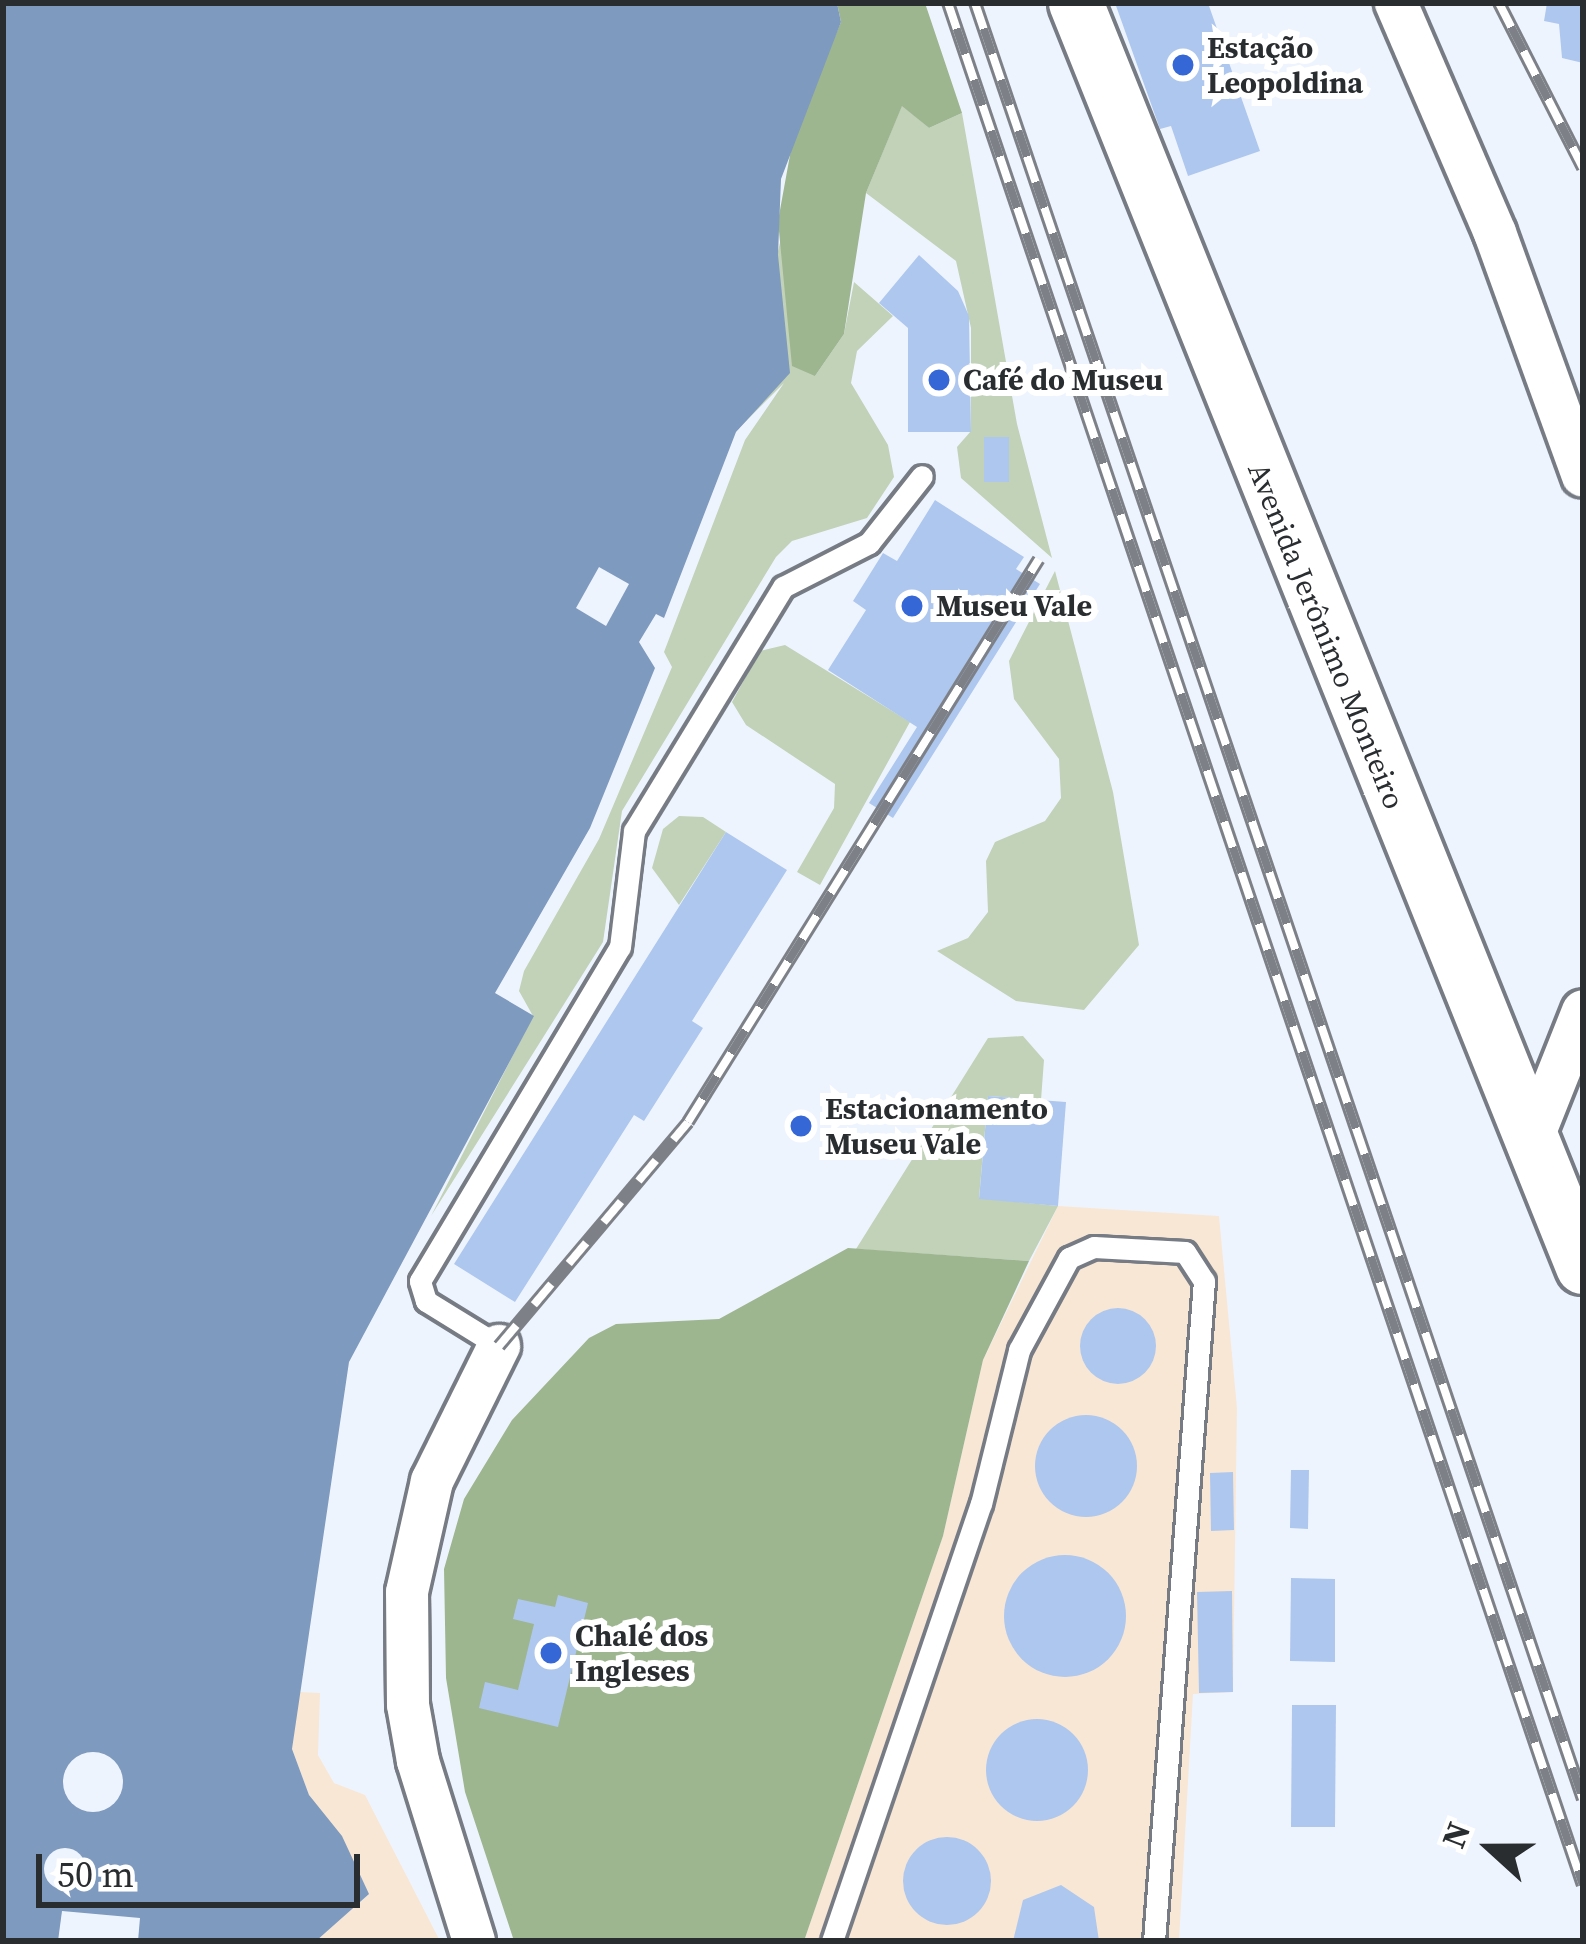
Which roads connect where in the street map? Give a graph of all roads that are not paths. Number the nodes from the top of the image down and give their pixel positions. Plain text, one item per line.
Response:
1 (1076, 3) edge
2 (1396, 3) edge
3 (922, 476) dead end
4 (1583, 476) edge
5 (1583, 1011) edge
6 (1529, 1147) junction
7 (1583, 1267) edge
8 (500, 1346) joint
9 (474, 1941) edge
10 (832, 1941) edge
11 (1154, 1941) edge

1 - 6 street, Avenida Jerônimo Monteiro
2 - 4 street
3 - 8 lane
5 - 6 street
6 - 7 street, Avenida Jerônimo Monteiro
8 - 9 street
10 - 11 lane

